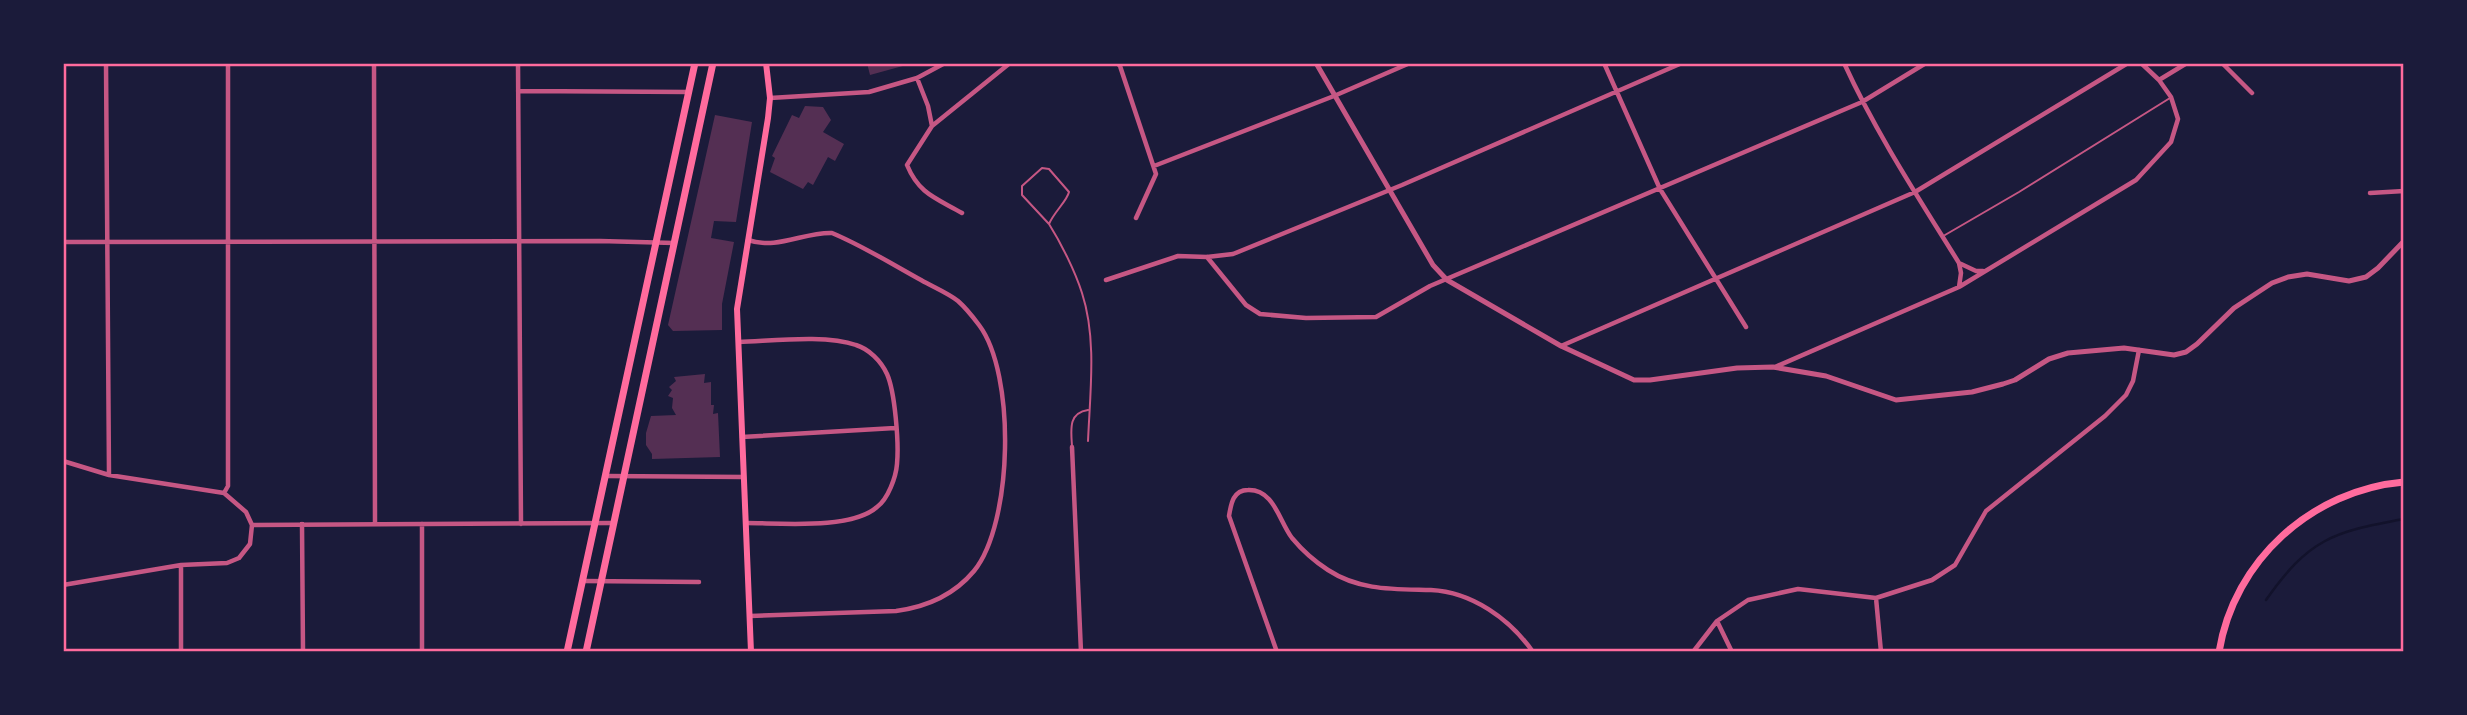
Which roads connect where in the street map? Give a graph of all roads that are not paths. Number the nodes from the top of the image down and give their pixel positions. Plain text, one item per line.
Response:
1 (106, 63) edge
2 (228, 63) edge
3 (374, 63) edge
4 (518, 63) edge
5 (695, 63) edge
6 (713, 63) edge
7 (766, 63) edge
8 (946, 63) edge
9 (1010, 63) edge
10 (1126, 63) edge
11 (1316, 63) edge
12 (1410, 63) edge
13 (1604, 63) edge
14 (1682, 63) edge
15 (1844, 63) edge
16 (1926, 63) edge
17 (2128, 63) edge
18 (2141, 63) edge
19 (2187, 63) edge
20 (2222, 63) edge
21 (1118, 64) edge
22 (917, 78) junction
23 (2159, 80) junction
24 (1616, 91) junction
25 (518, 92) junction
26 (688, 92) junction
27 (2252, 93) dead end
28 (1334, 96) junction
29 (2171, 97) junction
30 (770, 98) junction
31 (1861, 102) junction
32 (932, 126) junction
33 (1154, 166) junction
34 (1660, 189) junction
35 (1389, 190) junction
36 (2404, 191) edge
37 (1915, 192) junction
38 (2370, 193) dead end
39 (962, 213) dead end
40 (1136, 218) dead end
41 (1049, 224) junction
42 (1942, 236) junction
43 (374, 240) junction
44 (748, 240) junction
45 (107, 241) junction
46 (226, 241) junction
47 (519, 241) junction
48 (657, 241) junction
49 (2404, 241) edge
50 (63, 242) edge
51 (675, 243) junction
52 (1207, 257) junction
53 (1959, 263) junction
54 (1984, 271) junction
55 (1106, 280) dead end
56 (1447, 280) junction
57 (1715, 280) junction
58 (1959, 286) junction
59 (1746, 327) dead end
60 (738, 342) junction
61 (1561, 346) junction
62 (2140, 350) junction
63 (1773, 367) junction
64 (1089, 410) junction
65 (895, 428) junction
66 (742, 437) junction
67 (1088, 441) dead end
68 (1072, 447) joint
69 (63, 461) edge
70 (109, 474) junction
71 (606, 476) junction
72 (625, 476) junction
73 (744, 477) junction
74 (2404, 482) edge
75 (224, 493) junction
76 (595, 523) junction
77 (614, 523) junction
78 (746, 523) junction
79 (302, 524) junction
80 (375, 524) junction
81 (422, 524) junction
82 (521, 524) junction
83 (252, 525) junction
84 (181, 565) junction
85 (583, 581) junction
86 (601, 582) junction
87 (699, 582) dead end
88 (63, 585) edge
89 (1876, 598) junction
90 (750, 616) junction
91 (1717, 621) junction
92 (181, 652) edge
93 (303, 652) edge
94 (422, 652) edge
95 (567, 652) edge
96 (586, 652) edge
97 (751, 652) edge
98 (1082, 652) edge
99 (1277, 652) edge
100 (1533, 652) edge
101 (1693, 652) edge
102 (1732, 652) edge
103 (1881, 652) edge
104 (2218, 652) edge

1 - 45 street
2 - 46 street
3 - 43 street
4 - 25 street
5 - 26 main road
6 - 51 main road
7 - 30 main road
8 - 22 street
9 - 32 street
10 - 21 street
11 - 28 street
12 - 28 street
13 - 24 street
14 - 24 street
15 - 31 street
16 - 31 street
17 - 37 street
18 - 23 street
19 - 23 street
20 - 27 street
21 - 33 street
22 - 30 street
22 - 32 street
23 - 29 street
24 - 34 street
24 - 35 street
25 - 26 street
25 - 47 street
26 - 48 main road
28 - 33 street
28 - 35 street
29 - 42 lane
29 - 54 street
30 - 44 main road
31 - 34 street
31 - 37 street
32 - 39 street
33 - 40 street
34 - 56 street
34 - 57 street
35 - 52 street
35 - 56 street
36 - 38 street
37 - 42 street
37 - 57 street
41 - 41 lane
41 - 64 lane
42 - 53 street
43 - 46 street
43 - 47 street
43 - 80 street
44 - 60 main road
44 - 90 street
45 - 46 street
45 - 50 street
45 - 70 street
46 - 75 street
47 - 48 street
47 - 82 street
48 - 51 street
48 - 71 main road
49 - 62 street
51 - 72 main road
52 - 55 street
52 - 56 street
53 - 54 street
53 - 58 street
54 - 58 street
56 - 61 street
57 - 59 street
57 - 61 street
58 - 63 street
60 - 65 street
60 - 66 main road
61 - 63 street
62 - 63 street
62 - 89 street
64 - 67 lane
64 - 68 lane
65 - 66 street
65 - 78 street
66 - 73 main road
68 - 98 street
69 - 70 street
70 - 75 street
71 - 72 street
71 - 76 main road
72 - 73 street
72 - 77 main road
73 - 78 main road
74 - 104 main road
75 - 83 street
76 - 77 street
76 - 82 street
76 - 85 main road
77 - 86 main road
78 - 90 main road
79 - 80 street
79 - 83 street
79 - 93 street
80 - 81 street
81 - 82 street
81 - 94 street
83 - 84 street
84 - 88 street
84 - 92 street
85 - 86 street
85 - 95 main road
86 - 87 street
86 - 96 main road
89 - 91 street
89 - 103 street
90 - 97 main road
91 - 101 street
91 - 102 street
99 - 100 street

